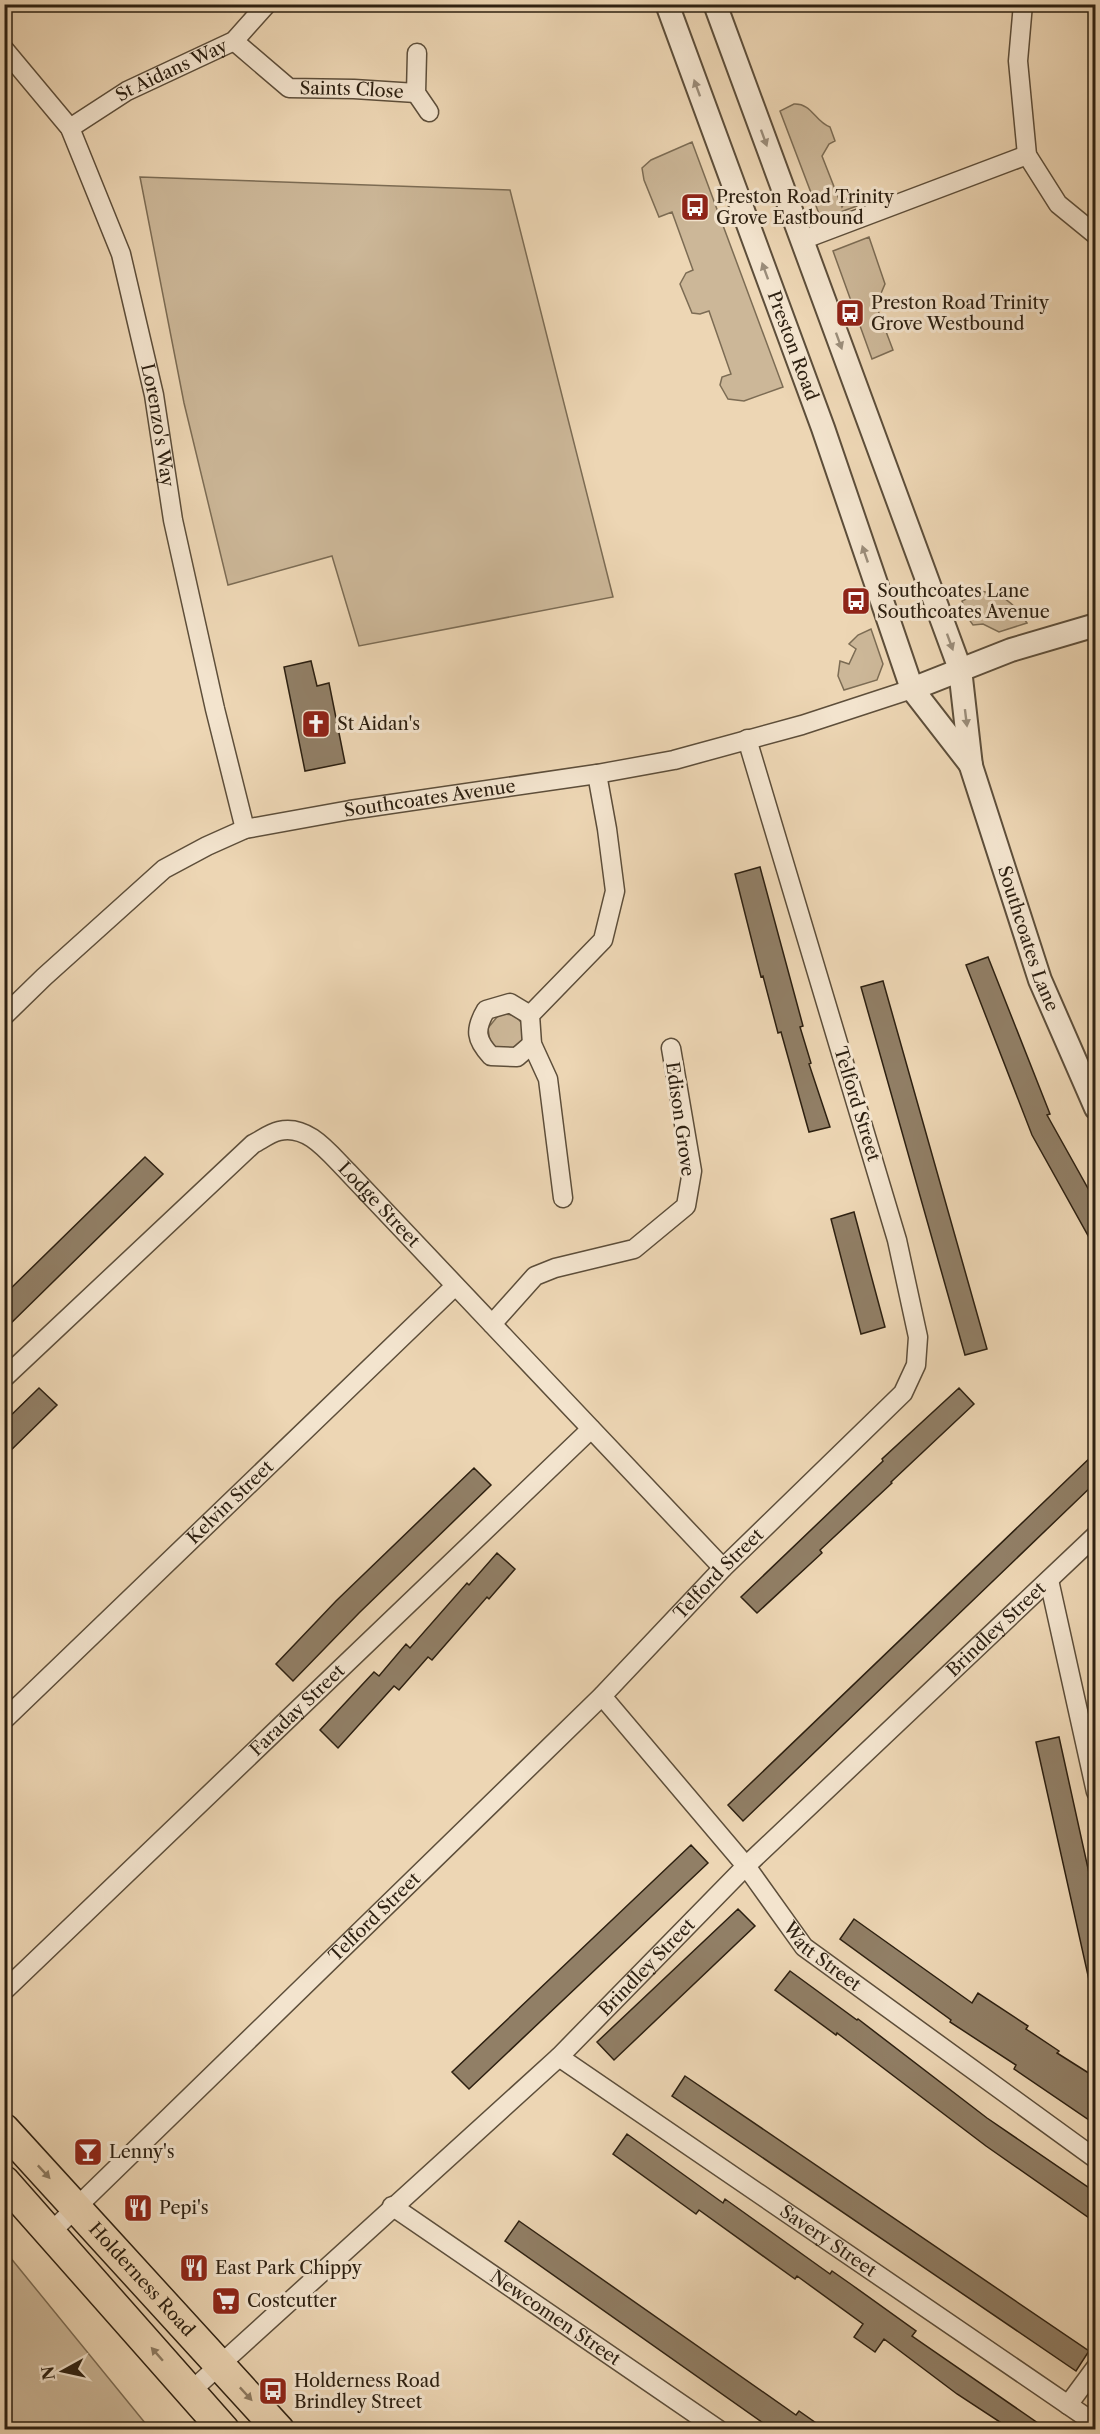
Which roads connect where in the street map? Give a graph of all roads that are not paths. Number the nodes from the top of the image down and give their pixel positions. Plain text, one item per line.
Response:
1 (267, 4) edge
2 (667, 4) edge
3 (715, 4) edge
4 (1023, 4) edge
5 (234, 41) junction
6 (4, 49) edge
7 (417, 53) dead end
8 (416, 93) junction
9 (429, 112) dead end
10 (70, 128) junction
11 (1027, 155) junction
12 (1095, 235) edge
13 (802, 240) junction
14 (1095, 625) edge
15 (960, 669) junction
16 (912, 689) junction
17 (747, 739) junction
18 (971, 766) junction
19 (597, 774) junction
20 (245, 830) junction
21 (530, 1015) junction
22 (4, 1016) edge
23 (532, 1044) junction
24 (671, 1048) dead end
25 (1090, 1083) edge
26 (1095, 1108) edge
27 (563, 1198) dead end
28 (455, 1286) junction
29 (492, 1324) junction
30 (6, 1374) edge
31 (591, 1429) junction
32 (1095, 1535) edge
33 (723, 1568) junction
34 (1049, 1580) junction
35 (602, 1696) junction
36 (4, 1720) edge
37 (1095, 1792) edge
38 (746, 1866) junction
39 (4, 1990) edge
40 (559, 2056) junction
41 (4, 2129) edge
42 (1095, 2159) edge
43 (4, 2181) edge
44 (392, 2206) junction
45 (77, 2207) junction
46 (50, 2233) junction
47 (218, 2365) junction
48 (1095, 2367) edge
49 (190, 2392) junction
50 (1068, 2405) junction
51 (1095, 2424) edge
52 (224, 2430) edge
53 (279, 2430) edge
54 (719, 2430) edge

1 - 5 street, St Aidans Way
16 -> 2 street, Preston Road
3 -> 13 street
4 - 11 street
5 - 8 street, Saints Close
5 - 10 street, St Aidans Way
6 - 10 street, Lorenzo's Way
7 - 8 street, Saints Close
8 - 9 street, Saints Close
10 - 20 street, Lorenzo's Way
11 - 12 street
11 - 13 street
13 -> 15 street
14 - 15 street
15 - 16 street
15 -> 18 street, Southcoates Lane
16 - 17 street, Southcoates Avenue
16 - 18 street, Southcoates Lane
17 - 19 street, Southcoates Avenue
17 - 33 street, Telford Street
18 - 25 street, Southcoates Lane
19 - 20 street, Southcoates Avenue
19 - 21 street
20 - 22 street, Southcoates Avenue
21 - 23 street
21 - 23 street
23 - 27 street
24 - 29 street, Edison Grove
25 - 26 street, Southcoates Lane
28 - 29 street, Lodge Street
28 - 30 street, Lodge Street
28 - 36 street, Kelvin Street
29 - 31 street, Lodge Street
31 - 33 street, Lodge Street
31 - 39 street, Faraday Street
32 - 34 street, Brindley Street
33 - 35 street, Telford Street
34 - 37 street
34 - 38 street, Brindley Street
35 - 38 street, Watt Street
35 - 45 street, Telford Street
38 - 40 street, Brindley Street
38 - 42 street, Watt Street
40 - 44 street, Brindley Street
40 - 50 street, Savery Street
41 -> 45 highway, Holderness Road
43 - 46 highway, Holderness Road
44 - 47 street, Brindley Street
44 - 54 street, Newcomen Street
45 - 46 street, Telford Street
45 - 47 highway, Holderness Road
49 -> 46 highway, Holderness Road
47 - 49 street, Brindley Street
47 -> 53 highway, Holderness Road
48 - 50 street
49 - 52 highway, Holderness Road
50 - 51 street, Savery Street

